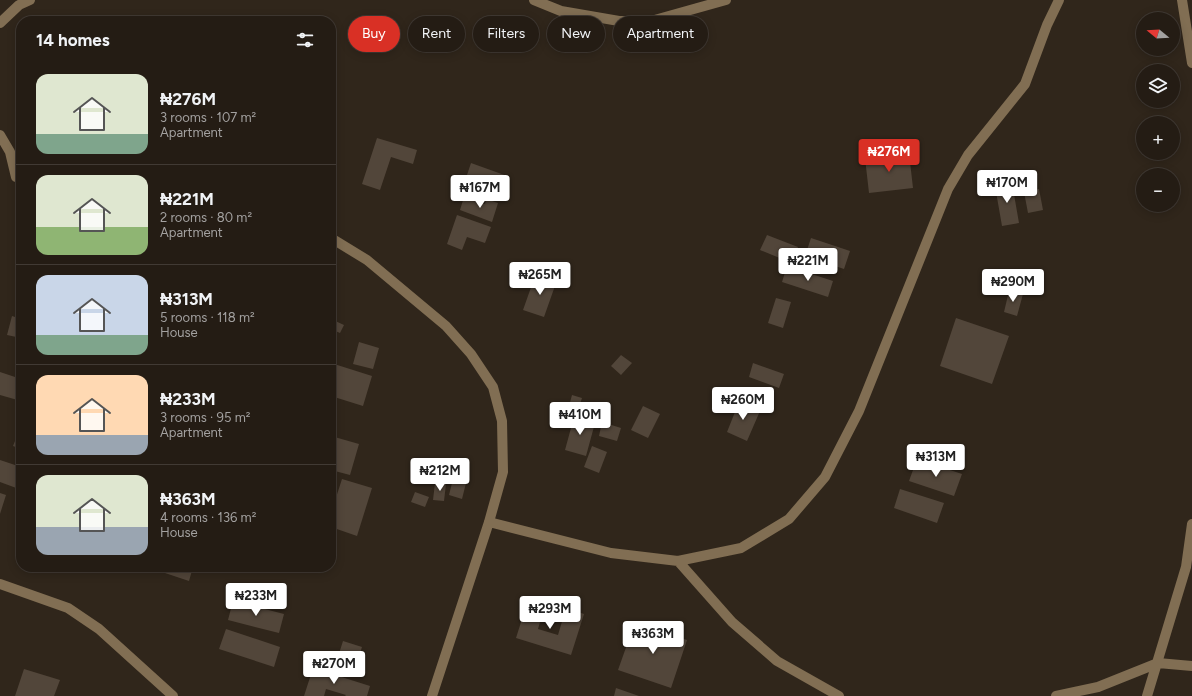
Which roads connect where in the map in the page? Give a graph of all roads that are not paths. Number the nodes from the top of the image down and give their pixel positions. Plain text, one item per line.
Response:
1 (30, 0) edge
2 (534, 0) edge
3 (726, 0) edge
4 (1059, 0) edge
5 (1182, 0) edge
6 (0, 23) edge
7 (1192, 64) edge
8 (0, 135) edge
9 (16, 177) edge
10 (336, 241) edge
11 (489, 522) junction
12 (1192, 524) edge
13 (678, 561) junction
14 (1189, 565) edge
15 (0, 584) edge
16 (1158, 663) junction
17 (1192, 666) edge
18 (173, 696) edge
19 (432, 696) edge
20 (839, 696) edge
21 (1056, 696) edge
22 (1147, 696) edge

1 - 6 street
2 - 3 street
4 - 13 street
5 - 7 street
8 - 9 street
10 - 11 street
11 - 13 street
11 - 19 street
12 - 14 street
13 - 20 street
14 - 16 street
15 - 18 street
16 - 17 street
16 - 21 street
16 - 22 street

